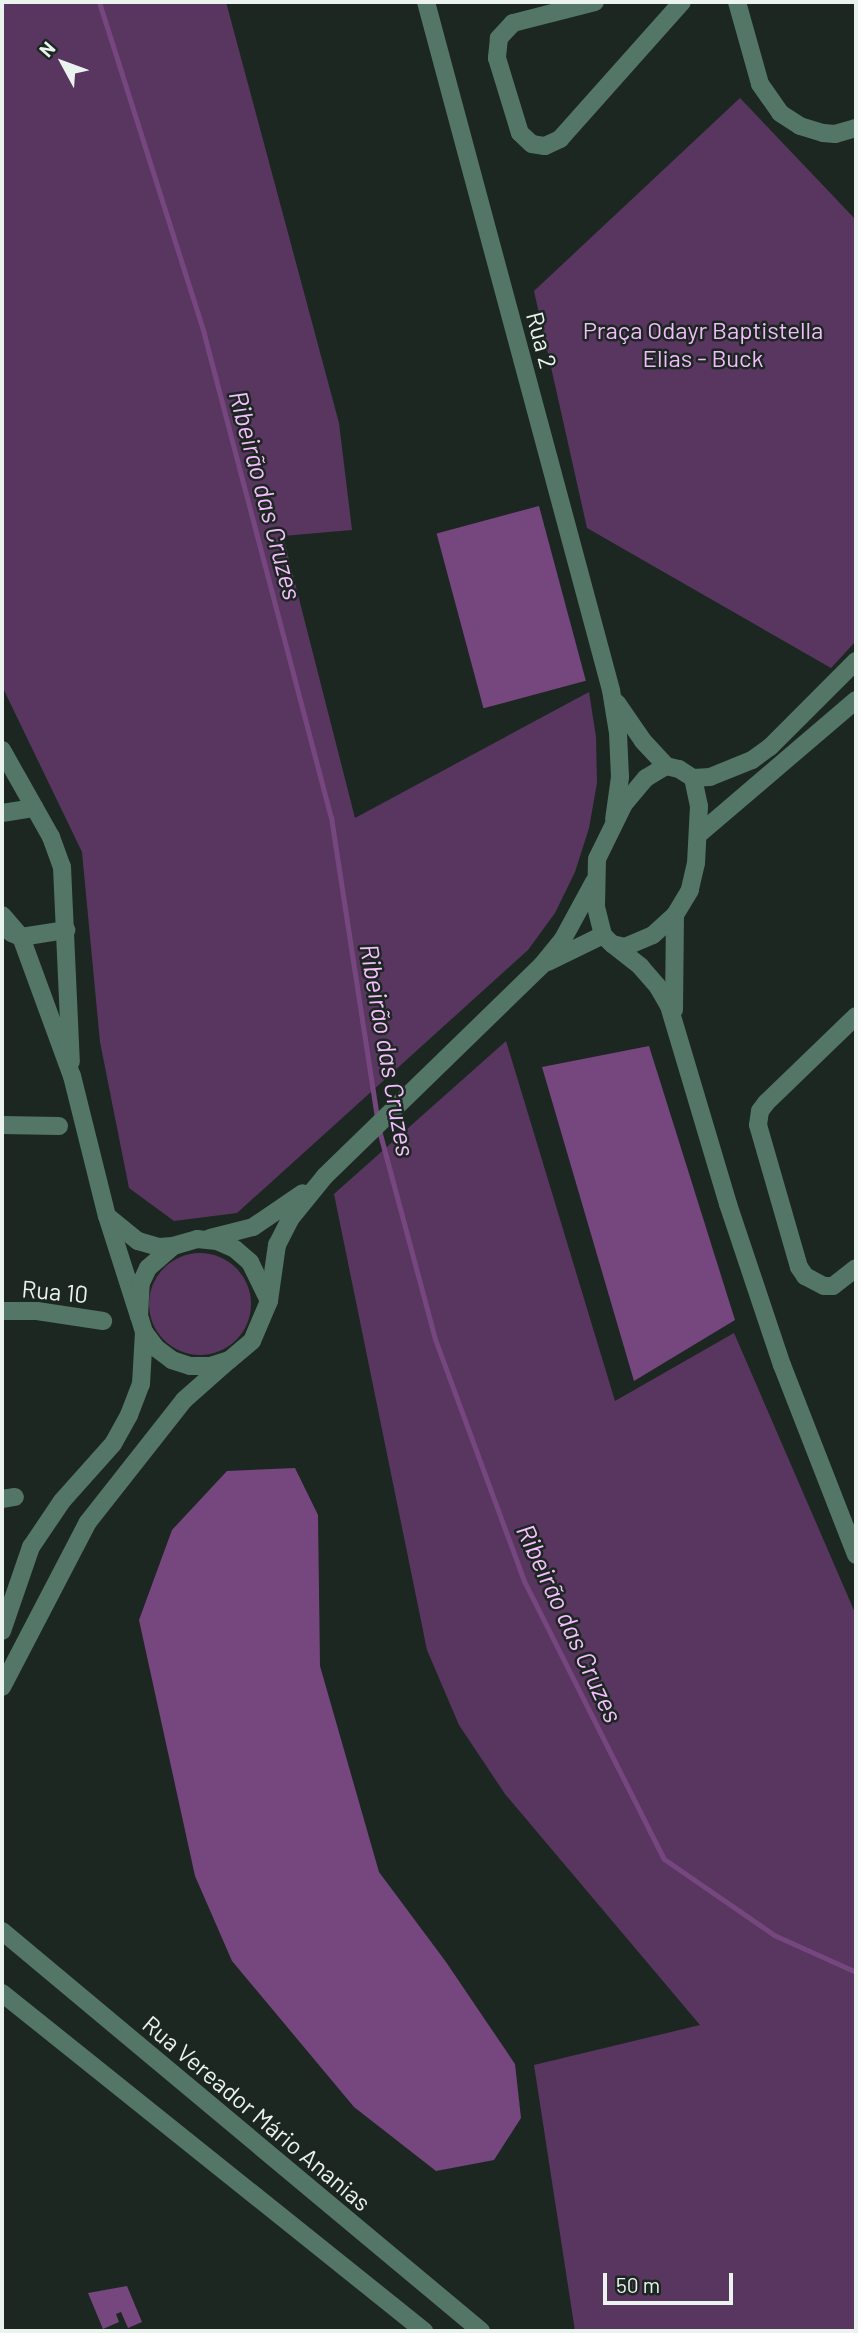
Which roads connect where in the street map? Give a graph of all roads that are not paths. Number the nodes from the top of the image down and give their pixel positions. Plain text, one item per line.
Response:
1 (426, 2) edge
2 (595, 2) edge
3 (682, 2) edge
4 (737, 2) edge
5 (856, 128) edge
6 (856, 661) edge
7 (611, 690) junction
8 (856, 699) edge
9 (2, 750) edge
10 (666, 766) junction
11 (692, 778) junction
12 (35, 808) junction
13 (2, 813) edge
14 (614, 820) junction
15 (698, 835) junction
16 (594, 882) junction
17 (2, 915) edge
18 (675, 915) junction
19 (2, 930) edge
20 (66, 930) junction
21 (21, 937) junction
22 (608, 939) junction
23 (542, 965) junction
24 (856, 1016) edge
25 (676, 1035) junction
26 (72, 1076) junction
27 (2, 1125) edge
28 (59, 1126) dead end
29 (325, 1176) junction
30 (107, 1216) junction
31 (197, 1239) junction
32 (173, 1246) junction
33 (856, 1268) edge
34 (269, 1301) junction
35 (2, 1311) edge
36 (103, 1321) dead end
37 (141, 1324) junction
38 (229, 1360) junction
39 (856, 1555) edge
40 (2, 1632) edge
41 (2, 1687) edge
42 (2, 1931) edge
43 (2, 1993) edge
44 (424, 2331) edge
45 (481, 2331) edge

1 - 7 street, Rua 2
2 - 3 street
4 - 5 street
6 - 11 street
7 - 10 street, Rua 2
7 - 14 street, Rua 2
8 - 15 street
9 - 12 street
10 - 11 street
10 - 14 street
11 - 15 street
12 - 13 street
12 - 20 street
14 - 16 street
15 - 18 street
16 - 22 street
16 - 23 street
17 - 21 street
18 - 22 street
18 - 25 street
19 - 21 street
20 - 21 street
20 - 26 street
21 - 26 street
22 - 23 street
22 - 25 street
23 - 29 street
24 - 33 street
25 - 39 street
26 - 30 street
27 - 28 street
29 - 31 street
29 - 34 street
30 - 32 street
30 - 37 street
31 - 32 street
31 - 34 street
32 - 37 street
34 - 38 street
35 - 36 street, Rua 10
37 - 38 street
37 - 40 street
38 - 41 street
42 - 45 street, Rua Vereador Mário Ananias
43 - 44 street

